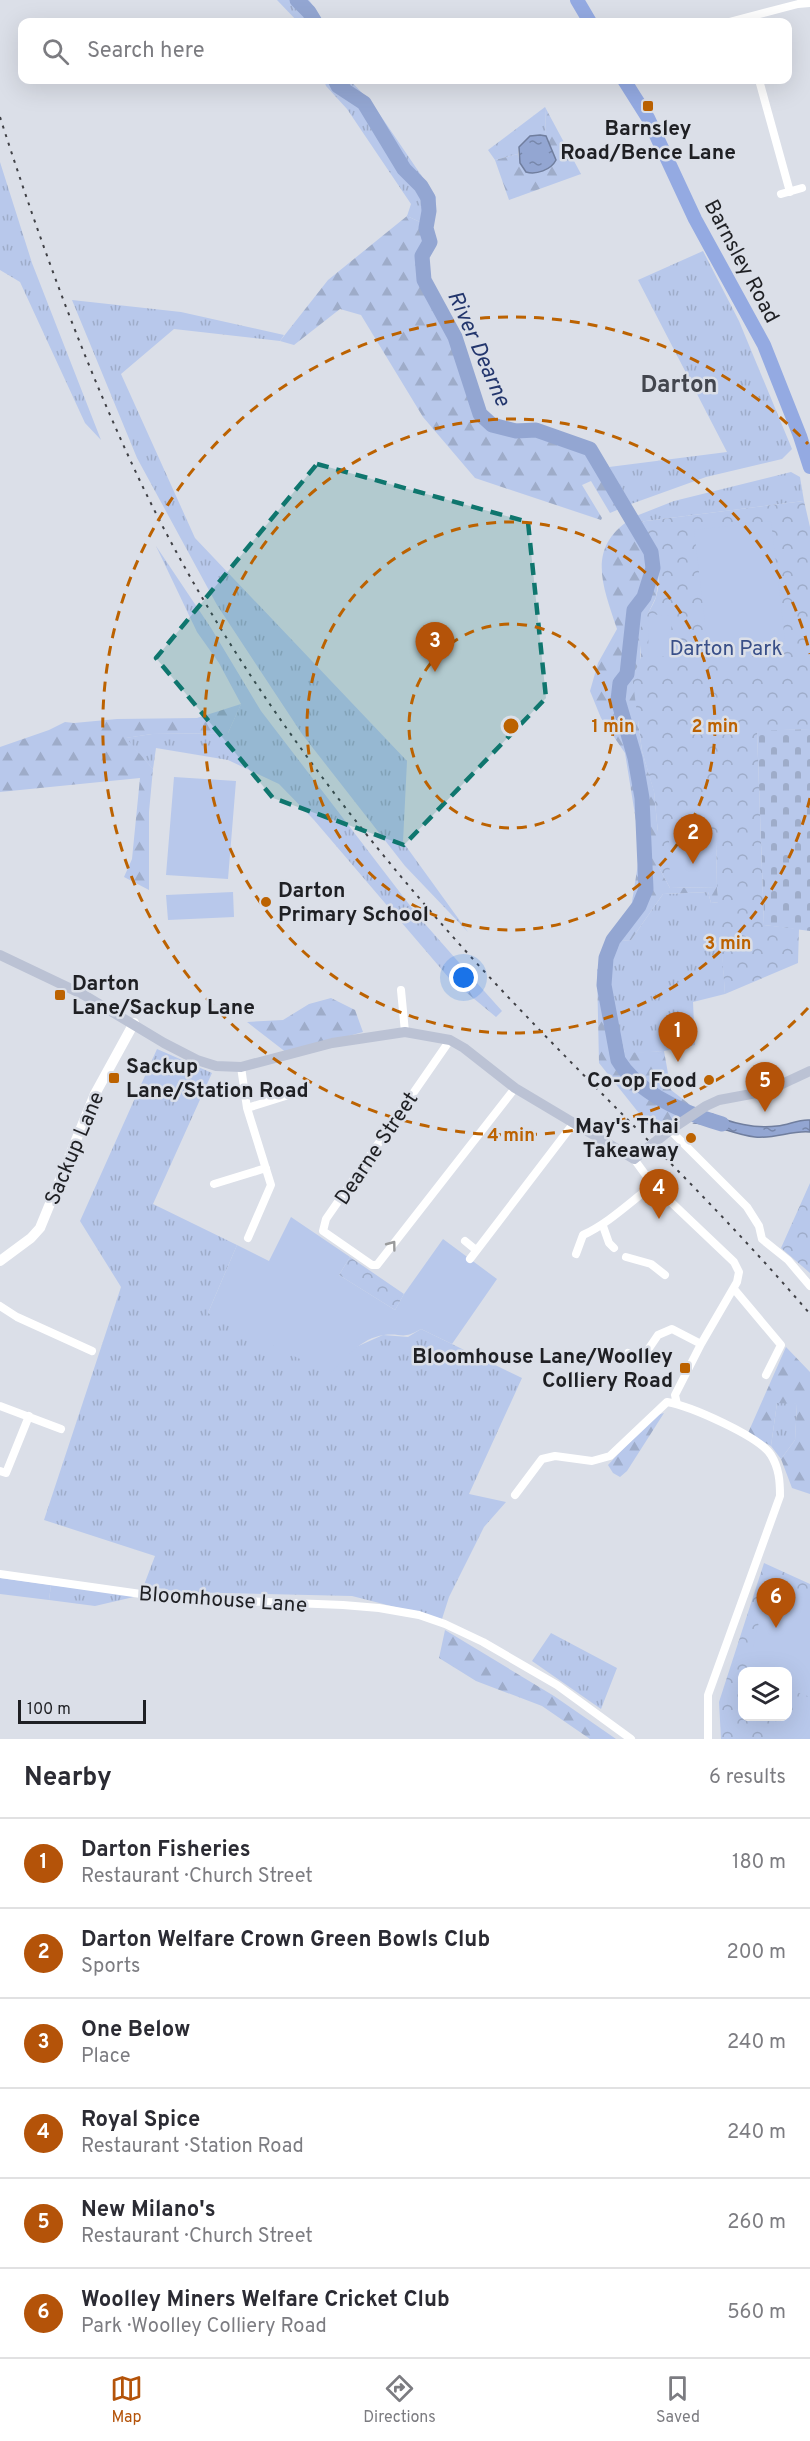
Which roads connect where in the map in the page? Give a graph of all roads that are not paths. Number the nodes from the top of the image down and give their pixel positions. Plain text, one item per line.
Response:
1 (577, 0) edge
2 (810, 3) edge
3 (588, 18) edge
4 (753, 18) edge
5 (627, 84) edge
6 (760, 84) edge
7 (802, 188) dead end
8 (790, 192) junction
9 (781, 194) dead end
10 (810, 467) edge
11 (0, 955) edge
12 (401, 990) dead end
13 (134, 1023) junction
14 (405, 1032) junction
15 (450, 1040) junction
16 (242, 1067) junction
17 (810, 1071) edge
18 (515, 1088) junction
19 (292, 1094) dead end
20 (247, 1108) junction
21 (573, 1124) junction
22 (670, 1130) junction
23 (634, 1159) junction
24 (266, 1168) junction
25 (214, 1184) dead end
26 (653, 1185) junction
27 (603, 1226) junction
28 (248, 1238) dead end
29 (465, 1241) dead end
30 (614, 1248) dead end
31 (476, 1250) junction
32 (576, 1254) dead end
33 (626, 1257) dead end
34 (470, 1259) dead end
35 (0, 1261) edge
36 (664, 1275) dead end
37 (810, 1286) edge
38 (734, 1289) junction
39 (0, 1306) edge
40 (701, 1344) junction
41 (92, 1351) dead end
42 (628, 1353) dead end
43 (766, 1375) dead end
44 (677, 1404) junction
45 (0, 1406) edge
46 (29, 1416) junction
47 (61, 1429) dead end
48 (0, 1471) edge
49 (515, 1495) dead end
50 (0, 1574) edge
51 (631, 1739) edge
52 (708, 1739) edge

1 - 3 highway
2 - 4 street
5 - 10 highway, Barnsley Road
6 - 8 street
7 - 8 street
8 - 9 street
11 - 13 main road
12 - 14 street
13 - 16 main road
13 - 35 street, Sackup Lane
14 - 15 main road
14 - 16 main road
15 - 18 main road
15 -> 18 street, Dearne Street
16 - 20 street
17 - 22 main road
18 - 21 main road
19 - 20 street
20 - 24 street
21 - 23 main road
21 - 31 street
22 - 23 main road
22 - 37 street
23 - 26 street
24 - 25 street
24 - 28 street
26 - 27 street
26 - 38 street
27 - 30 street
27 - 32 street
29 - 31 street
31 - 34 street
33 - 36 street
38 - 40 street
38 - 43 street
39 - 41 street
40 - 42 street
40 - 44 street
44 - 49 street
44 - 52 street
45 - 46 street
46 - 47 street
46 - 48 street
50 - 51 street, Bloomhouse Lane

